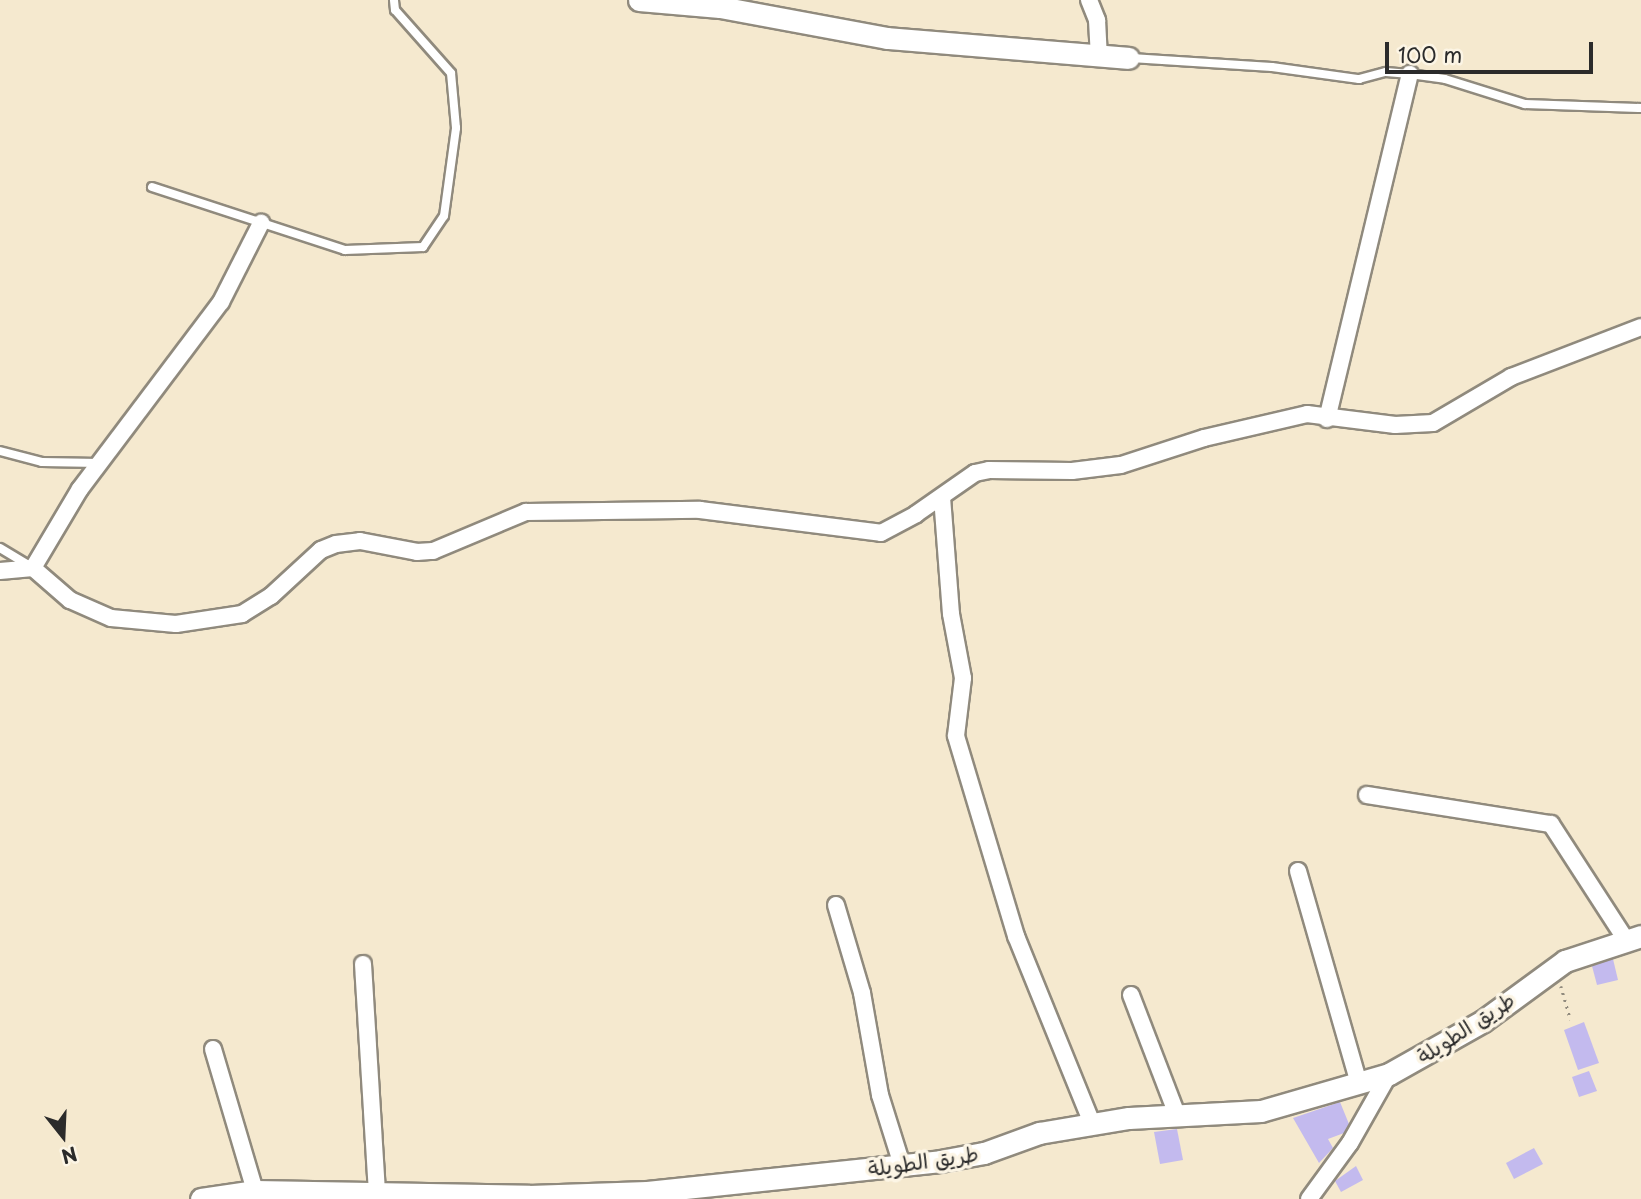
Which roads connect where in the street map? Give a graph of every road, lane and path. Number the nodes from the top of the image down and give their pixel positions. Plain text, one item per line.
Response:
1 (394, 0) edge
2 (639, 0) edge
3 (1090, 0) edge
4 (1099, 54) junction
5 (1128, 58) joint
6 (1410, 74) junction
7 (1641, 108) edge
8 (152, 187) dead end
9 (261, 223) junction
10 (1641, 327) edge
11 (1327, 419) junction
12 (0, 451) edge
13 (102, 463) junction
14 (942, 497) junction
15 (0, 548) edge
16 (33, 568) junction
17 (0, 571) edge
18 (1367, 794) dead end
19 (1298, 870) dead end
20 (836, 905) dead end
21 (1633, 938) edge
22 (363, 964) dead end
23 (1554, 967) junction
24 (1131, 995) dead end
25 (1571, 1020) dead end
26 (213, 1049) dead end
27 (1389, 1074) junction
28 (1359, 1084) junction
29 (1177, 1115) junction
30 (1092, 1123) junction
31 (902, 1165) junction
32 (255, 1191) junction
33 (377, 1191) junction
34 (201, 1199) edge
35 (1309, 1199) edge

1 - 9 lane
2 - 4 street
3 - 4 street
4 - 5 street
5 - 6 lane
6 - 7 lane
6 - 11 street
8 - 9 lane
9 - 13 street
10 - 11 street
11 - 14 street
12 - 13 lane
13 - 16 street
14 - 16 street
14 - 30 street
15 - 16 lane
16 - 17 street
18 - 21 street
19 - 28 street
20 - 31 street
21 - 23 street, طريق الطويلة
22 - 33 street
23 - 25 path
23 - 27 street, طريق الطويلة
24 - 29 street
26 - 32 street
27 - 28 street, طريق الطويلة
27 - 35 street
28 - 29 street, طريق الطويلة
29 - 30 street, طريق الطويلة
30 - 31 street, طريق الطويلة
31 - 33 street, طريق الطويلة
32 - 33 street, طريق الطويلة
32 - 34 street, طريق الطويلة

